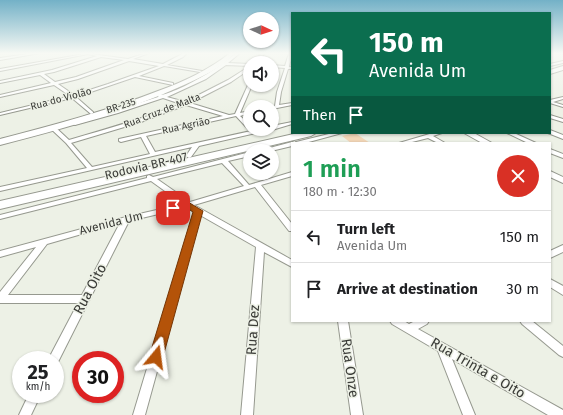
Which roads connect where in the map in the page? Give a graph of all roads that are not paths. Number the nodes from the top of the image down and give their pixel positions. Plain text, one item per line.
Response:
1 (45, 72) edge
2 (96, 72) edge
3 (145, 72) edge
4 (197, 72) edge
5 (202, 72) edge
6 (242, 72) edge
7 (285, 72) edge
8 (40, 74) junction
9 (135, 76) junction
10 (0, 82) edge
11 (56, 84) junction
12 (172, 84) junction
13 (247, 92) edge
14 (159, 95) junction
15 (0, 96) edge
16 (73, 96) junction
17 (563, 98) edge
18 (276, 100) edge
19 (551, 102) edge
20 (551, 102) edge
21 (186, 104) junction
22 (291, 104) edge
23 (563, 106) edge
24 (279, 107) edge
25 (91, 113) junction
26 (0, 114) edge
27 (243, 114) edge
28 (237, 115) junction
29 (551, 116) edge
30 (229, 117) junction
31 (243, 121) edge
32 (563, 121) edge
33 (291, 123) edge
34 (279, 126) edge
35 (54, 128) junction
36 (291, 130) edge
37 (279, 131) edge
38 (551, 132) edge
39 (243, 134) edge
40 (307, 134) edge
41 (335, 134) edge
42 (436, 134) edge
43 (470, 134) edge
44 (512, 134) edge
45 (143, 135) junction
46 (243, 136) edge
47 (429, 136) junction
48 (563, 137) edge
49 (0, 138) edge
50 (121, 140) dead end
51 (0, 142) edge
52 (68, 142) junction
53 (302, 142) edge
54 (406, 142) edge
55 (440, 142) edge
56 (486, 142) edge
57 (531, 142) edge
58 (198, 144) junction
59 (291, 144) edge
60 (279, 147) edge
61 (551, 151) edge
62 (153, 154) junction
63 (189, 156) junction
64 (243, 156) edge
65 (563, 156) edge
66 (224, 161) junction
67 (90, 168) junction
68 (291, 174) edge
69 (551, 174) edge
70 (147, 175) junction
71 (563, 180) edge
72 (257, 185) junction
73 (248, 187) junction
74 (0, 189) edge
75 (0, 200) edge
76 (0, 204) edge
77 (188, 204) junction
78 (198, 211) junction
79 (0, 217) edge
80 (126, 219) junction
81 (291, 228) edge
82 (45, 241) junction
83 (260, 246) junction
84 (563, 248) edge
85 (0, 254) edge
86 (551, 254) edge
87 (291, 263) edge
88 (551, 283) edge
89 (563, 291) edge
90 (85, 298) junction
91 (0, 299) edge
92 (343, 322) edge
93 (398, 322) edge
94 (422, 322) edge
95 (526, 322) edge
96 (409, 328) junction
97 (442, 347) junction
98 (58, 351) edge
99 (563, 352) edge
100 (30, 403) edge
101 (24, 415) edge
102 (139, 415) edge
103 (247, 415) edge
104 (357, 415) edge
105 (469, 415) edge
106 (560, 415) edge

1 - 8 street
2 - 11 street
3 - 9 street, Rua do Violão
4 - 12 main road, BR-235 / BR-235
5 - 14 main road, BR-235 / BR-235
6 - 21 street, Rua Cruz de Malta
7 - 18 street
8 - 10 street
8 - 11 street
9 - 12 street
9 - 16 street, Rua do Violão
11 - 15 street
11 - 16 street
12 - 25 main road, BR-235 / BR-235
13 - 28 street
14 - 21 street
14 - 35 main road, BR-235 / BR-235
16 - 25 street
16 - 26 street, Rua do Violão
17 - 19 street
20 - 23 street
21 - 30 street
21 - 52 street, Rua Cruz de Malta
22 - 24 street
25 - 49 main road, BR-235 / BR-235
27 - 28 street, Rua Agrião
28 - 30 street, Rua Agrião
28 - 31 street
29 - 32 street
30 - 45 street, Rua Agrião
33 - 34 street
35 - 51 main road, BR-235 / BR-235
35 - 52 street
36 - 37 highway, Rodovia BR-407
38 - 48 street
39 - 58 street
40 - 70 highway, Rodovia BR-407
41 - 53 street
42 - 47 street
43 - 56 street
44 - 57 street
45 - 50 street, Rua Agrião
45 - 62 street
46 - 63 highway, Rodovia BR-407
47 - 54 street
47 - 55 street
52 - 67 street
58 - 62 street
58 - 63 street
59 - 60 street
61 - 65 street
62 - 67 street
63 - 75 highway, Rodovia BR-407
64 - 66 street
66 - 70 street
66 - 73 street
67 - 74 street
68 - 72 street, Avenida Um
69 - 71 street
70 - 76 highway, Rodovia BR-407
70 - 77 street
70 - 79 street
72 - 73 street, Avenida Um
72 - 81 street
73 - 77 street, Avenida Um
77 - 78 street
77 - 80 street, Avenida Um
78 - 83 street
78 - 102 street
80 - 82 street, Avenida Um
80 - 90 street, Rua Oito
82 - 85 street, Avenida Um
82 - 91 street
83 - 87 street
83 - 103 street, Rua Dez
84 - 86 street
88 - 89 street
90 - 91 street
90 - 98 street, Rua Oito
92 - 104 street, Rua Onze
93 - 96 street, Rua Trinta e Oito
94 - 96 street
95 - 99 street
96 - 97 street, Rua Trinta e Oito
97 - 105 street
97 - 106 street, Rua Trinta e Oito
100 - 101 street

